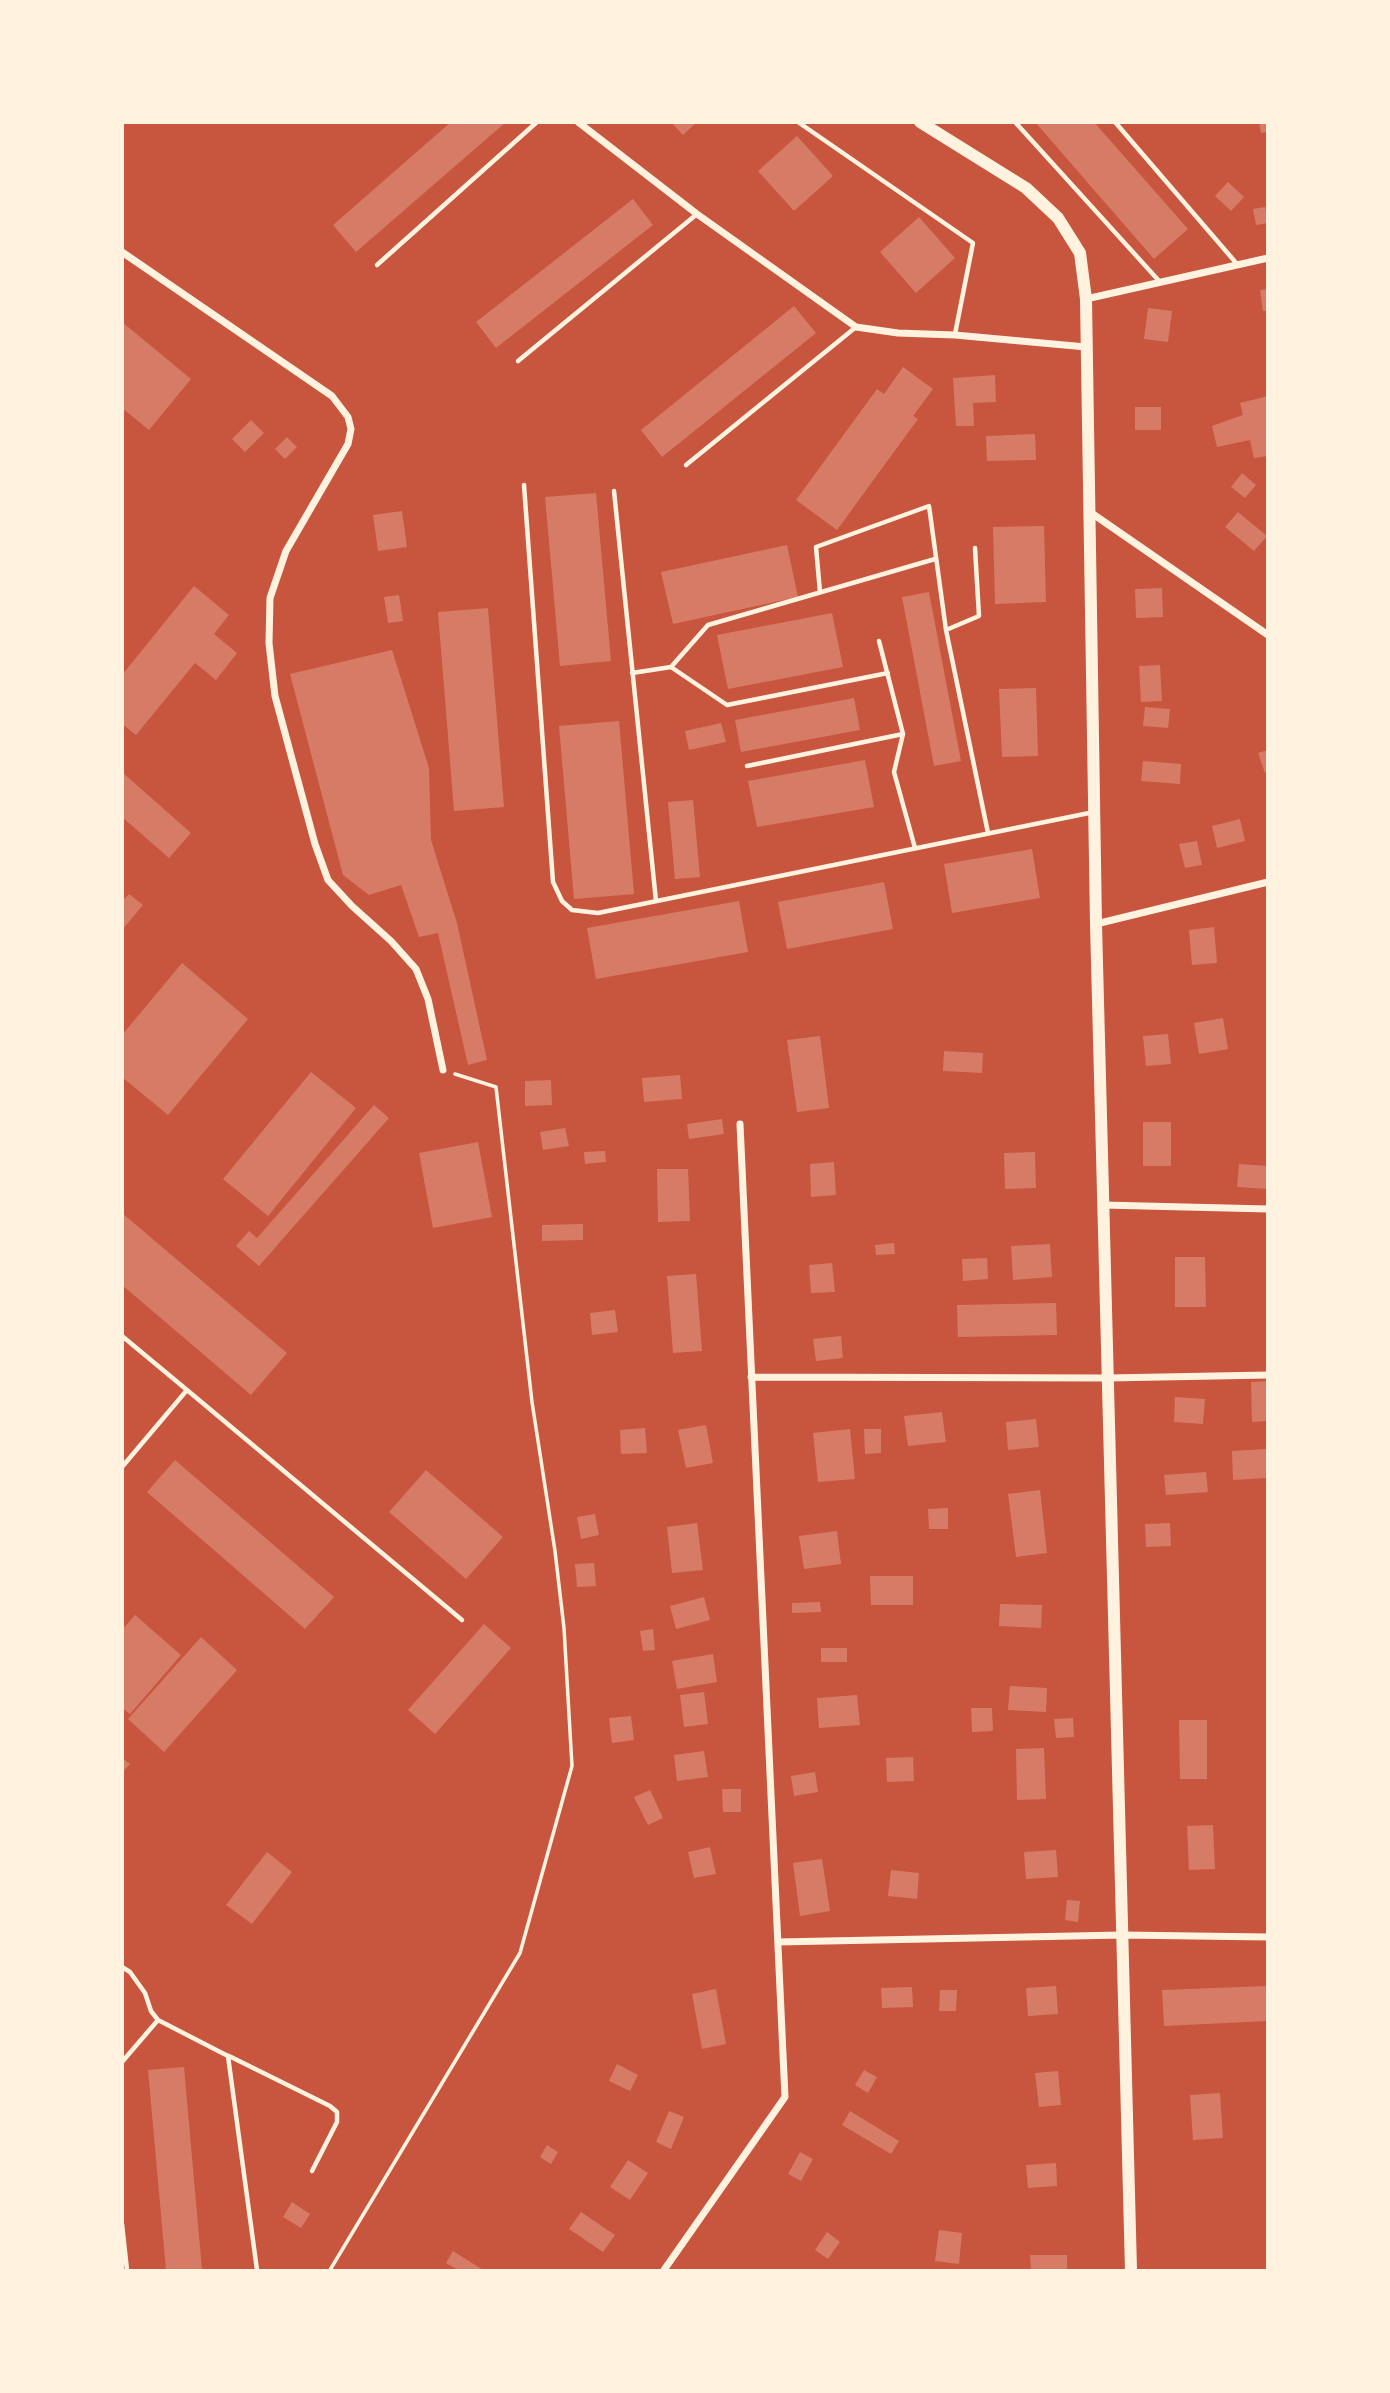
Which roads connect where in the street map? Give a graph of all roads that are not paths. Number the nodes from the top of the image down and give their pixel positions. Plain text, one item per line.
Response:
1 (537, 122) edge
2 (578, 122) edge
3 (798, 122) edge
4 (920, 122) edge
5 (1015, 122) edge
6 (1115, 122) edge
7 (697, 214) junction
8 (122, 252) edge
9 (1268, 258) edge
10 (377, 265) dead end
11 (1238, 265) junction
12 (1160, 283) junction
13 (1086, 299) junction
14 (856, 327) junction
15 (955, 335) junction
16 (1086, 347) junction
17 (518, 361) dead end
18 (686, 465) dead end
19 (524, 485) dead end
20 (614, 491) dead end
21 (1089, 512) junction
22 (975, 548) dead end
23 (934, 559) junction
24 (820, 592) junction
25 (946, 630) junction
26 (1268, 635) edge
27 (879, 641) dead end
28 (671, 667) junction
29 (632, 673) junction
30 (888, 673) junction
31 (903, 734) junction
32 (747, 766) dead end
33 (1094, 812) junction
34 (988, 833) junction
35 (915, 848) junction
36 (1268, 882) edge
37 (656, 901) junction
38 (1096, 924) junction
39 (443, 1070) road end
40 (740, 1124) dead end
41 (1103, 1205) junction
42 (1268, 1209) edge
43 (122, 1336) edge
44 (1268, 1375) edge
45 (751, 1377) junction
46 (1108, 1378) junction
47 (187, 1390) junction
48 (122, 1467) edge
49 (462, 1620) dead end
50 (1122, 1935) junction
51 (1268, 1937) edge
52 (778, 1942) junction
53 (122, 1967) edge
54 (158, 2020) junction
55 (228, 2056) junction
56 (122, 2062) edge
57 (312, 2171) dead end
58 (122, 2224) edge
59 (127, 2270) edge
60 (257, 2270) edge
61 (664, 2270) edge
62 (1131, 2270) edge

1 - 10 lane
2 - 7 street
3 - 15 lane
4 - 13 street
5 - 12 lane
6 - 11 lane
7 - 14 street
7 - 17 lane
8 - 39 street
9 - 11 street
11 - 12 street
12 - 13 street
13 - 16 street
14 - 15 street
14 - 18 lane
15 - 16 street
16 - 21 street
19 - 37 lane
20 - 29 lane
21 - 26 street
21 - 33 street
22 - 25 lane
23 - 24 lane
23 - 24 lane
23 - 25 lane
24 - 28 lane
25 - 34 lane
27 - 30 lane
28 - 29 lane
28 - 30 lane
29 - 37 lane
30 - 31 lane
31 - 32 lane
31 - 35 lane
33 - 34 lane
33 - 38 street
34 - 35 lane
35 - 37 lane
36 - 38 street
38 - 41 street
40 - 45 street
41 - 42 street
41 - 46 street
43 - 47 lane
44 - 46 street
45 - 46 street
45 - 52 street
46 - 50 street
47 - 48 lane
47 - 49 lane
50 - 51 street
50 - 52 street
50 - 62 street
52 - 61 street
53 - 54 lane
54 - 55 lane
54 - 56 lane
55 - 57 lane
55 - 60 lane
58 - 59 lane

